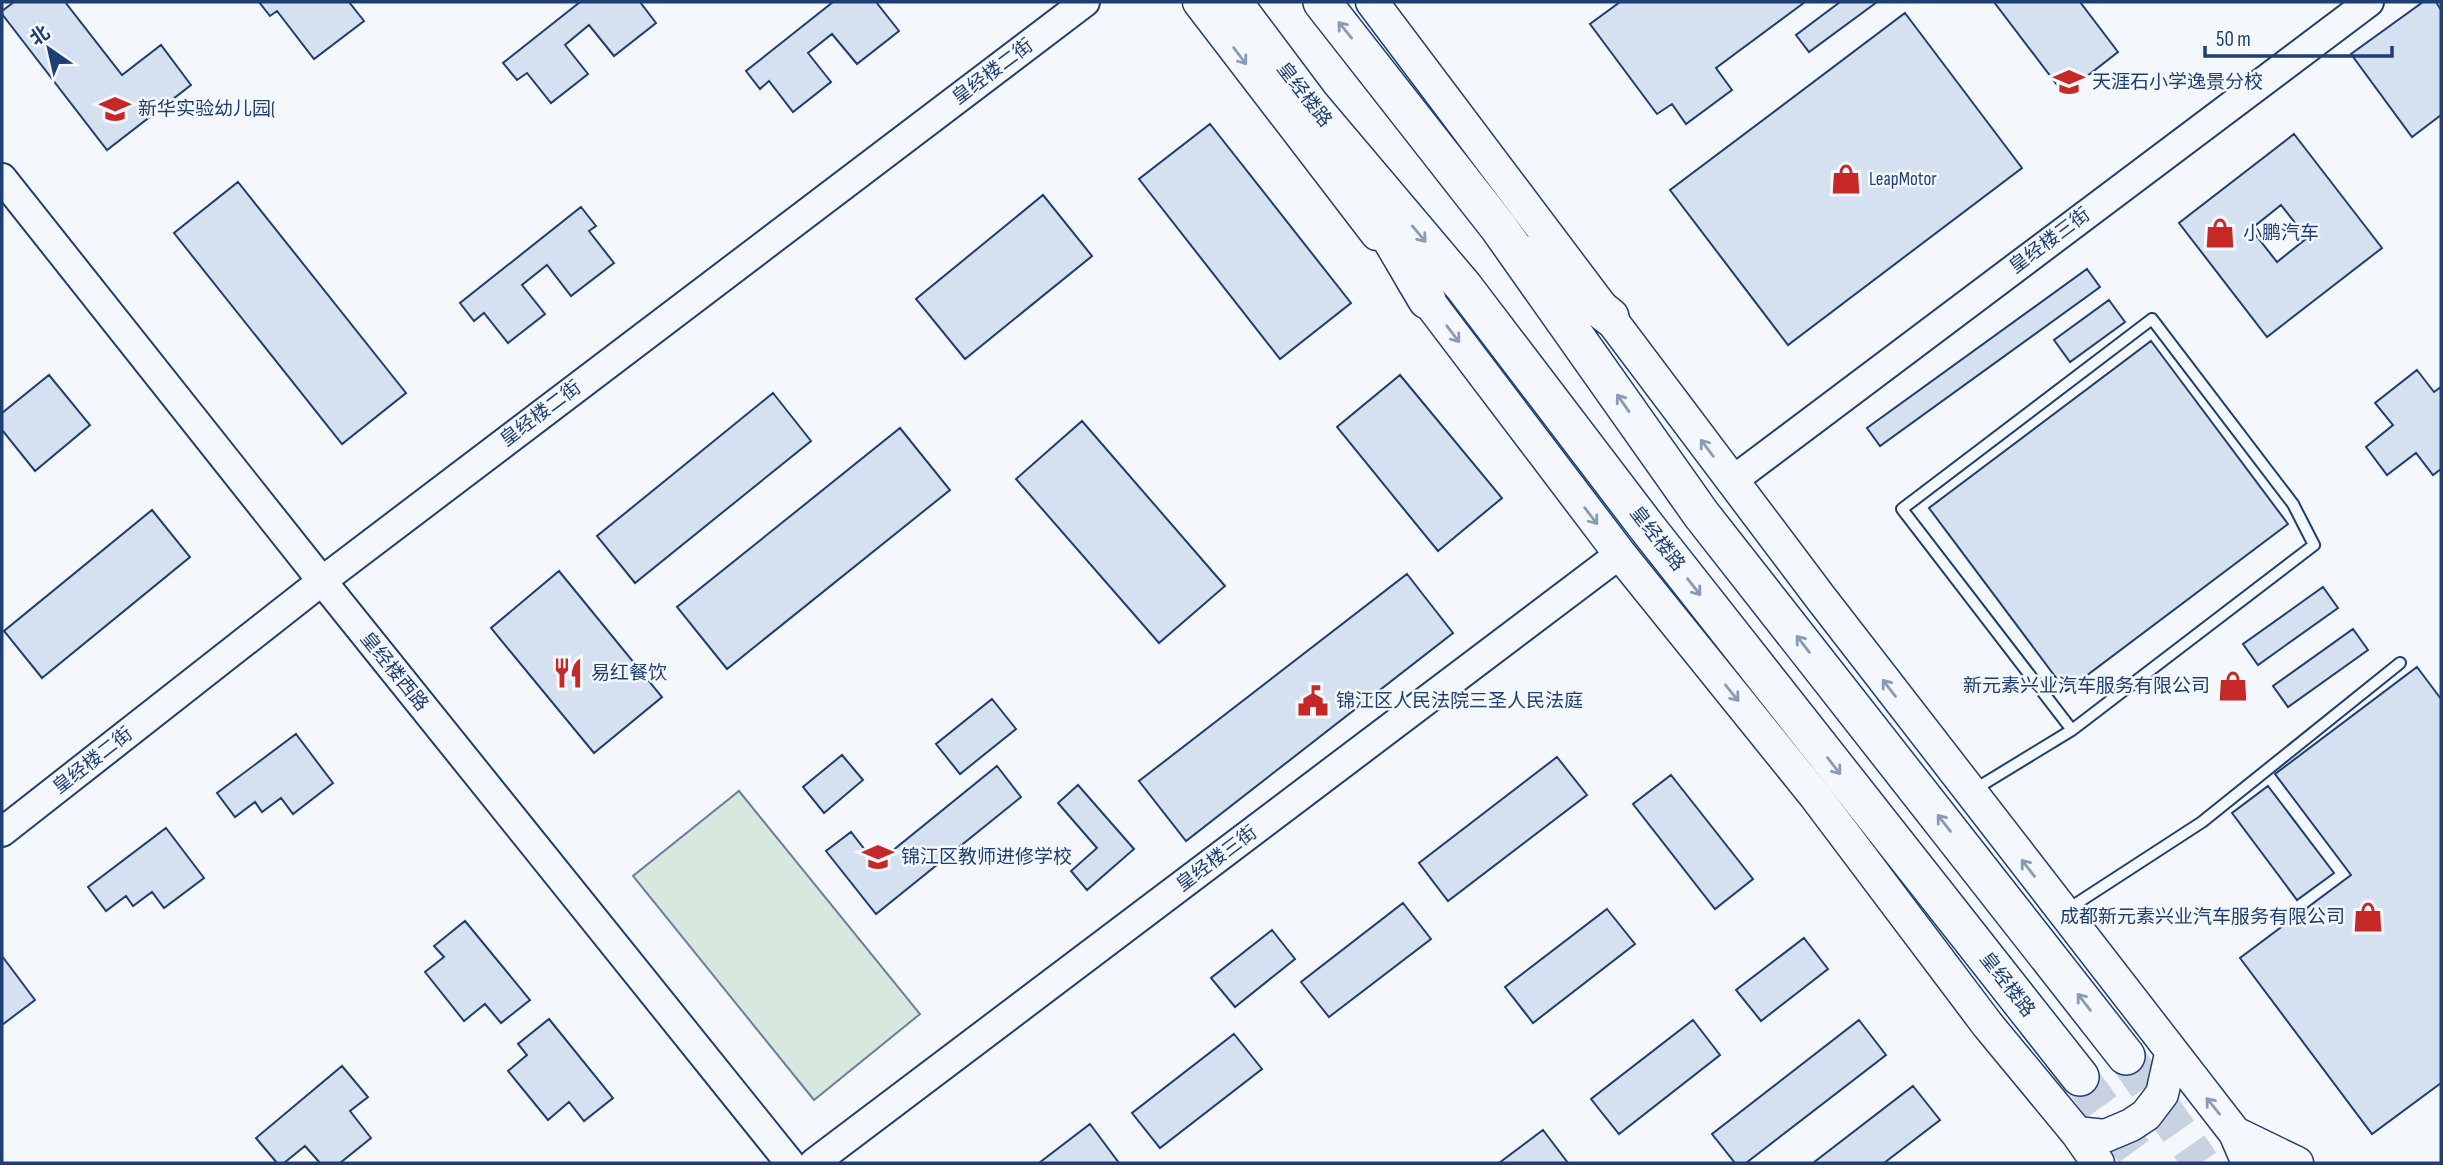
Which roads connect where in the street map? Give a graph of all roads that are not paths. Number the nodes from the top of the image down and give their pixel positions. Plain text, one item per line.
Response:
1 (1085, 2) edge
2 (1199, 2) edge
3 (1233, 2) edge
4 (1322, 2) edge
5 (1372, 2) edge
6 (2369, 2) edge
7 (1311, 106) junction
8 (2, 178) edge
9 (1499, 228) junction
10 (1427, 300) junction
11 (1610, 317) junction
12 (1732, 481) junction
13 (1620, 554) junction
14 (321, 581) junction
15 (2400, 663) dead end
16 (2072, 730) junction
17 (1970, 793) junction
18 (2, 832) edge
19 (2063, 913) junction
20 (2171, 1054) junction
21 (2126, 1056) tunnel mouth
22 (2080, 1077) tunnel mouth
23 (2077, 1133) junction
24 (2235, 1133) junction
25 (790, 1163) edge
26 (814, 1163) edge
27 (2098, 1163) edge
28 (2248, 1163) edge
29 (2297, 1163) edge

1 - 14 street, 皇经楼二街
2 -> 10 main road
3 - 7 highway, 皇经楼路
9 -> 4 highway
5 - 11 main road
6 - 12 street, 皇经楼三街
7 - 10 highway
7 -> 22 highway, 皇经楼路
8 - 14 street, 皇经楼西路
9 - 11 highway
21 -> 9 highway
10 -> 13 main road
12 -> 11 main road
17 -> 12 main road
13 -> 23 main road
13 - 26 street, 皇经楼三街
14 - 18 street, 皇经楼二街
14 - 25 street, 皇经楼西路
15 - 19 lane
16 - 16 lane
16 - 17 lane
19 -> 17 main road
19 - 20 main road
20 - 23 main road
24 -> 20 main road
23 - 27 main road
24 - 28 main road
24 - 29 main road

